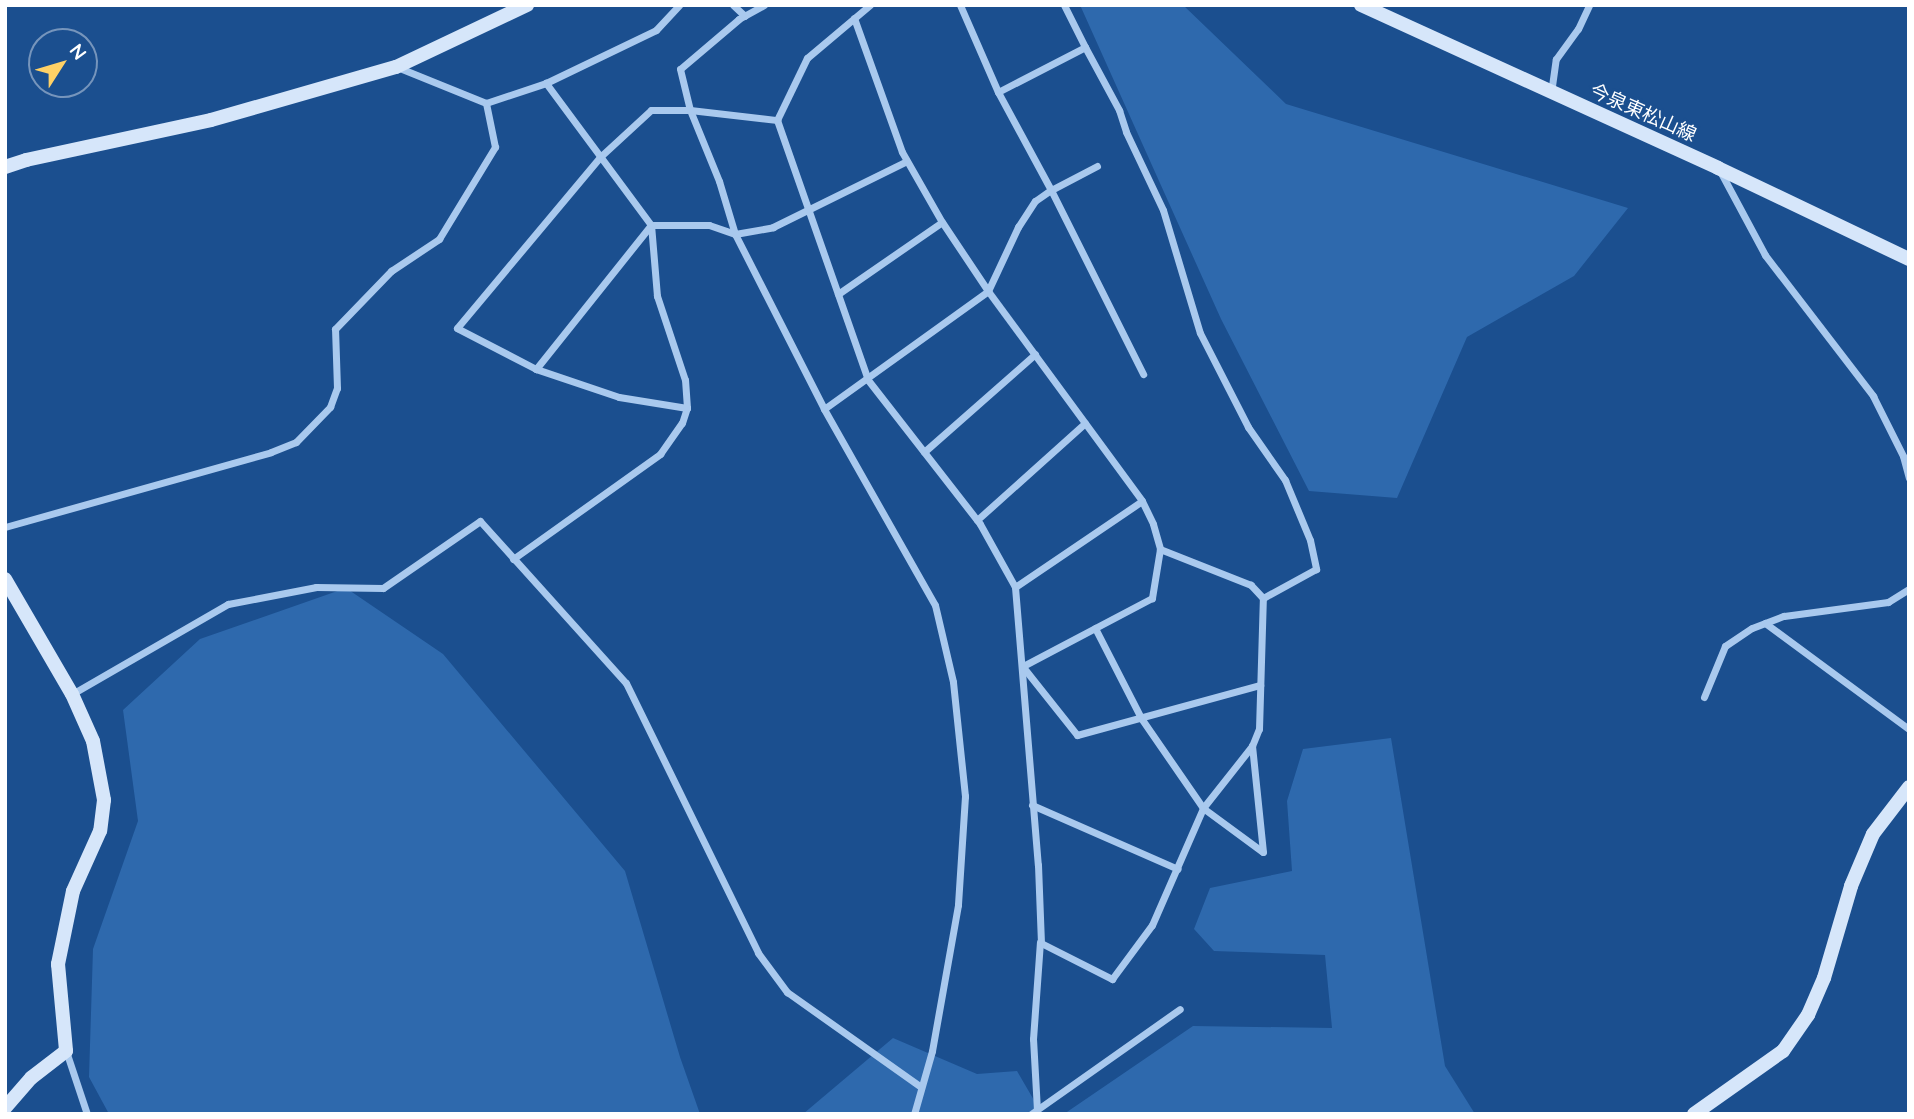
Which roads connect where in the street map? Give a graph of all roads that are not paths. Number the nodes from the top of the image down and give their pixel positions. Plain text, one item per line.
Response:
1 (527, 5) edge
2 (679, 5) edge
3 (733, 5) edge
4 (764, 5) edge
5 (870, 5) edge
6 (960, 5) edge
7 (1064, 5) edge
8 (1361, 5) edge
9 (1589, 5) edge
10 (745, 16) junction
11 (854, 18) junction
12 (1085, 47) junction
13 (396, 67) junction
14 (546, 83) junction
15 (998, 92) junction
16 (1551, 93) junction
17 (486, 103) junction
18 (690, 110) junction
19 (778, 120) junction
20 (600, 157) junction
21 (907, 161) junction
22 (1097, 166) dead end
23 (5, 167) edge
24 (1718, 168) junction
25 (1051, 190) junction
26 (809, 209) junction
27 (942, 222) junction
28 (651, 225) junction
29 (735, 234) junction
30 (1909, 259) edge
31 (988, 291) junction
32 (838, 294) junction
33 (1035, 354) junction
34 (536, 369) junction
35 (1143, 374) dead end
36 (868, 380) junction
37 (687, 408) junction
38 (824, 409) junction
39 (1085, 423) junction
40 (924, 452) junction
41 (1909, 478) edge
42 (1142, 500) junction
43 (976, 520) junction
44 (5, 527) edge
45 (1160, 549) junction
46 (513, 559) junction
47 (5, 579) edge
48 (1015, 587) junction
49 (1909, 589) edge
50 (1263, 598) junction
51 (1765, 623) junction
52 (1095, 628) junction
53 (1023, 666) junction
54 (1260, 685) junction
55 (72, 694) junction
56 (1704, 697) dead end
57 (1141, 718) junction
58 (1909, 729) edge
59 (1252, 746) junction
60 (1909, 787) edge
61 (1032, 805) junction
62 (1203, 807) junction
63 (1178, 869) junction
64 (1041, 937) junction
65 (1180, 1009) dead end
66 (66, 1051) junction
67 (921, 1087) junction
68 (5, 1107) edge
69 (1034, 1112) edge
70 (6, 1114) edge
71 (87, 1114) edge
72 (914, 1114) edge
73 (1695, 1114) edge

1 - 13 street
2 - 14 street
3 - 10 street
4 - 10 street
5 - 11 street
6 - 15 street
7 - 12 street
8 - 16 street, 今泉東松山線
9 - 16 street
10 - 18 street
11 - 19 street
11 - 21 street
12 - 15 street
12 - 50 street
13 - 17 street
13 - 23 street
14 - 17 street
14 - 20 street
15 - 25 street
16 - 24 street, 今泉東松山線
17 - 44 street
18 - 19 street
18 - 20 street
18 - 29 street
19 - 26 street
20 - 28 street
20 - 34 street
21 - 26 street
21 - 27 street
22 - 25 street
24 - 30 street, 今泉東松山線
24 - 41 street
25 - 31 street
25 - 35 street
26 - 29 street
26 - 32 street
27 - 31 street
27 - 32 street
28 - 29 street
28 - 34 street
28 - 37 street
29 - 38 street
31 - 33 street
31 - 36 street
32 - 36 street
33 - 39 street
33 - 40 street
34 - 37 street
36 - 38 street
36 - 40 street
37 - 46 street
38 - 67 street
39 - 42 street
39 - 43 street
40 - 43 street
42 - 45 street
42 - 48 street
43 - 48 street
45 - 50 street
45 - 52 street
46 - 55 street
46 - 67 street
47 - 55 street
48 - 53 street
49 - 51 street
50 - 54 street
51 - 56 street
51 - 58 street
52 - 53 street
52 - 57 street
53 - 57 street
53 - 61 street
54 - 57 street
54 - 59 street
55 - 66 street
57 - 62 street
59 - 62 street
59 - 62 street
60 - 73 street
61 - 63 street
61 - 64 street
62 - 63 street
63 - 64 street
64 - 69 street
65 - 69 street
66 - 68 street
66 - 71 street
67 - 72 street
68 - 70 street

